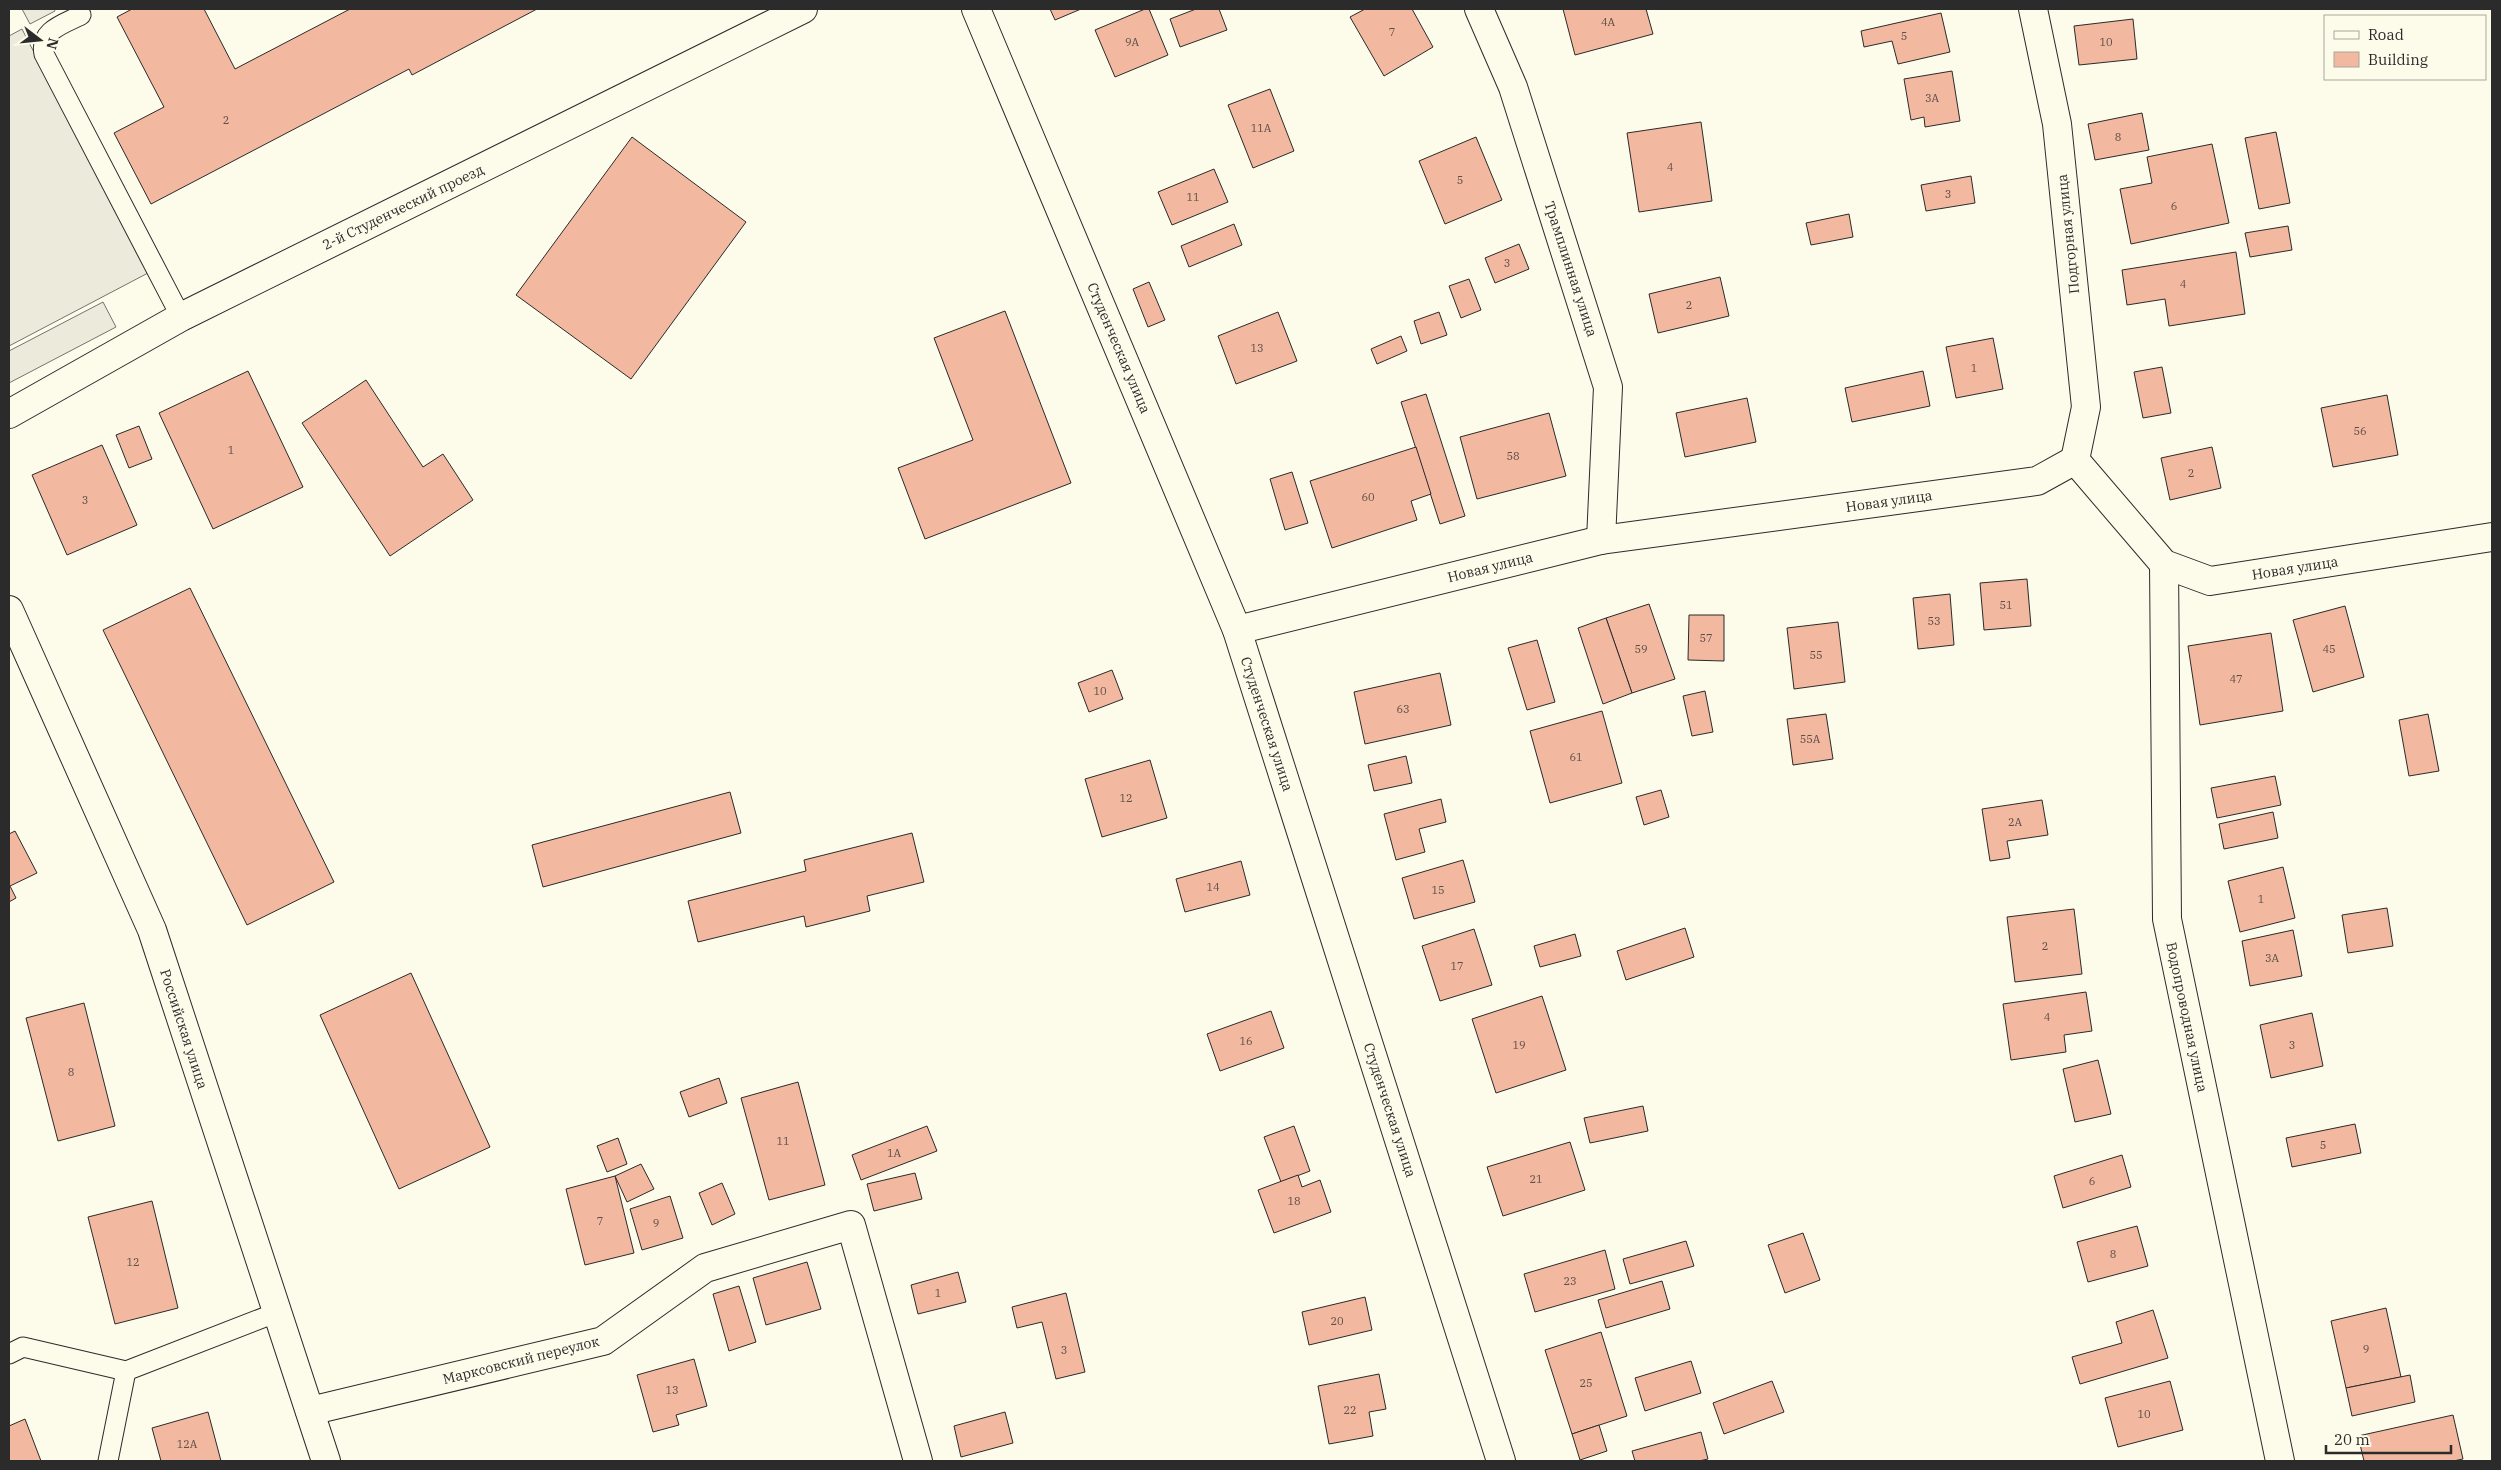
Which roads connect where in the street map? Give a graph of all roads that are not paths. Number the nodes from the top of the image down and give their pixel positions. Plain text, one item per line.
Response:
1 (802, 9) edge
2 (976, 9) edge
3 (1479, 9) edge
4 (2033, 9) edge
5 (84, 11) edge
6 (181, 317) junction
7 (9, 414) edge
8 (2075, 460) junction
9 (2492, 537) edge
10 (1601, 540) junction
11 (2164, 564) junction
12 (9, 610) edge
13 (1237, 630) junction
14 (278, 1312) junction
15 (9, 1354) edge
16 (126, 1371) junction
17 (310, 1411) junction
18 (108, 1461) edge
19 (326, 1461) edge
20 (918, 1461) edge
21 (1501, 1461) edge
22 (2280, 1461) edge

1 - 6 street, 2-й Студенческий проезд
2 - 13 street, Студенческая улица
3 - 10 street, Трамплинная улица
4 - 8 street, Подгорная улица
5 - 6 lane
6 - 7 street, 2-й Студенческий проезд
8 - 10 street, Новая улица
8 - 11 street, Новая улица
9 - 11 street, Новая улица
10 - 13 street, Новая улица
11 - 22 street, Водопроводная улица
12 - 14 street, Российская улица
13 - 21 street, Студенческая улица
14 - 16 lane
14 - 17 street, Российская улица
15 - 16 lane
16 - 18 lane
17 - 19 street, Российская улица
17 - 20 street, Марксовский переулок

